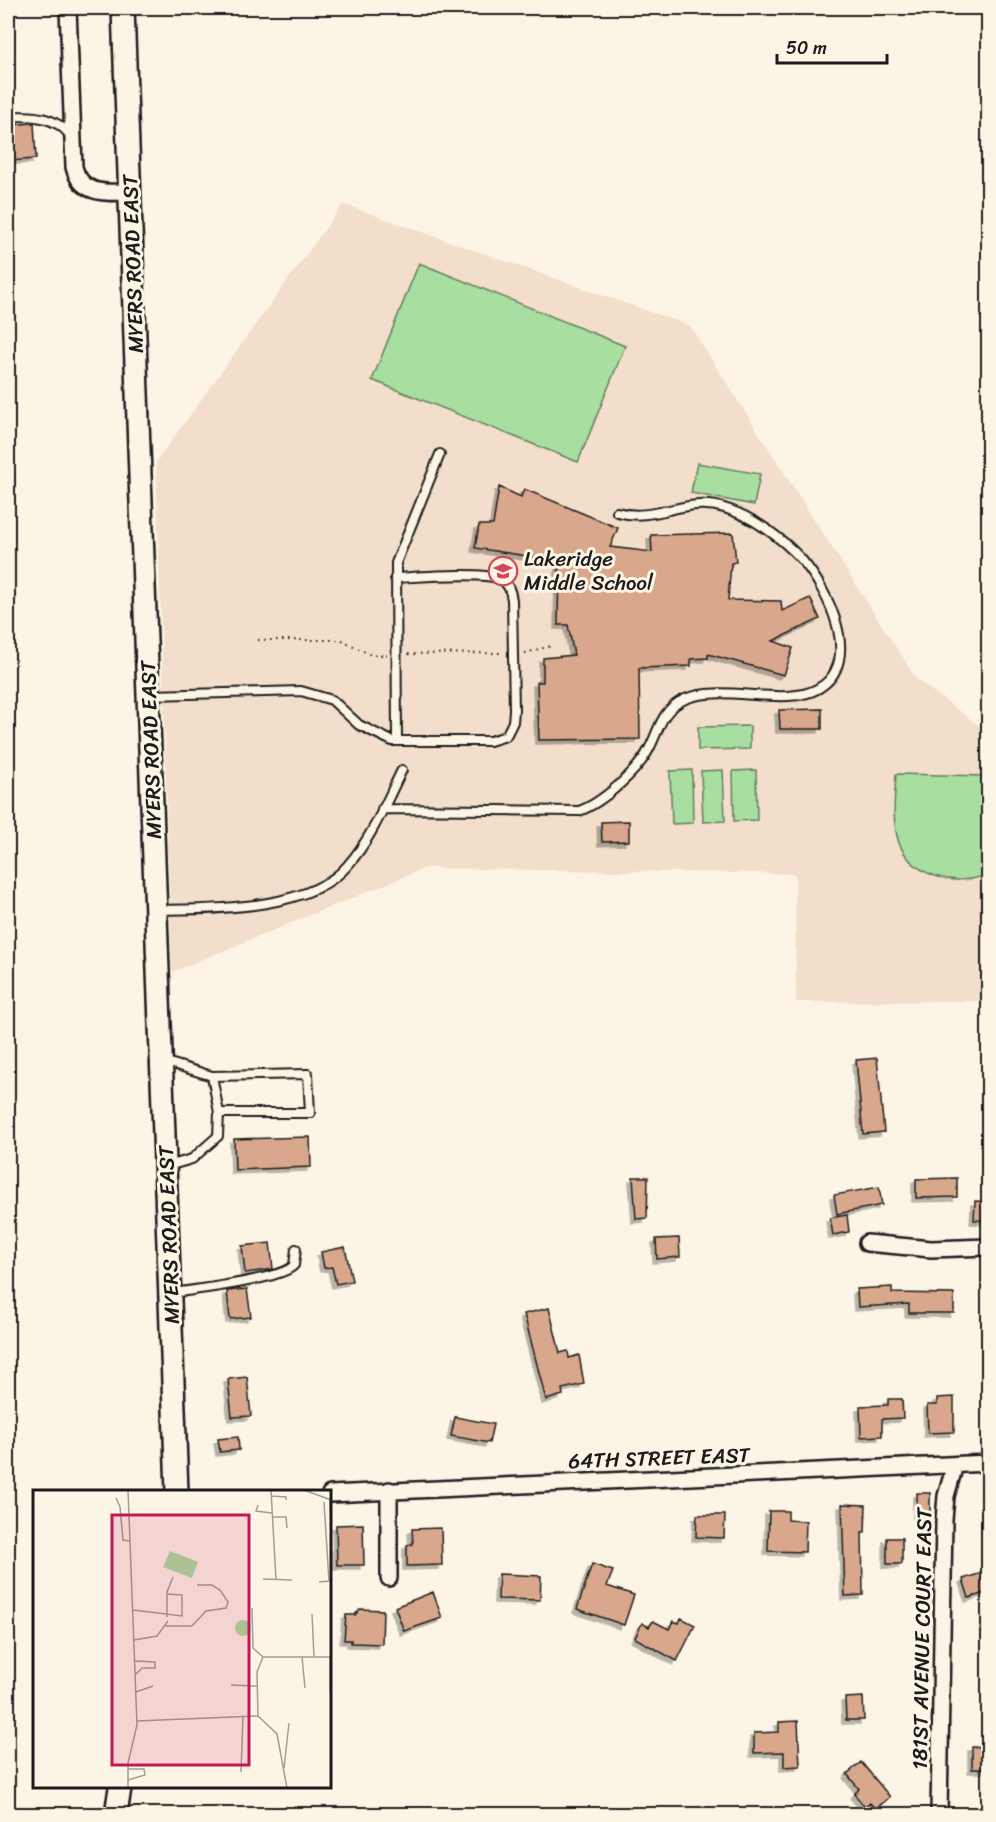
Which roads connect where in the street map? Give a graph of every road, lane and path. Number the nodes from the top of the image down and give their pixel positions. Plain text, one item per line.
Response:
1 (69, 8) edge
2 (123, 8) edge
3 (8, 116) edge
4 (73, 138) junction
5 (130, 192) junction
6 (440, 454) dead end
7 (617, 512) dead end
8 (395, 578) junction
9 (149, 695) junction
10 (398, 741) junction
11 (402, 770) dead end
12 (382, 809) junction
13 (158, 910) junction
14 (163, 1061) junction
15 (212, 1076) junction
16 (219, 1113) junction
17 (167, 1166) junction
18 (867, 1243) dead end
19 (988, 1247) edge
20 (296, 1249) dead end
21 (171, 1294) junction
22 (988, 1463) edge
23 (955, 1465) junction
24 (177, 1490) edge
25 (389, 1490) junction
26 (332, 1494) edge
27 (388, 1578) dead end
28 (120, 1789) edge
29 (116, 1815) edge
30 (939, 1815) edge

1 - 4 street
2 - 5 street, MYERS ROAD EAST
3 - 4 lane
4 - 5 street
5 - 9 street, MYERS ROAD EAST
6 - 8 lane
7 - 12 lane
8 - 10 lane
8 - 10 lane
9 - 10 lane
9 - 13 street, MYERS ROAD EAST
11 - 12 lane
12 - 13 lane
13 - 14 street, MYERS ROAD EAST
14 - 15 lane
14 - 17 street, MYERS ROAD EAST
15 - 16 lane
15 - 16 lane
16 - 17 lane
17 - 21 street, MYERS ROAD EAST
18 - 19 street
20 - 21 lane
21 - 24 street, MYERS ROAD EAST
22 - 23 street, 64TH STREET EAST
23 - 25 street, 64TH STREET EAST
23 - 30 street, 181ST AVENUE COURT EAST
25 - 26 street, 64TH STREET EAST
25 - 27 street
28 - 29 street

